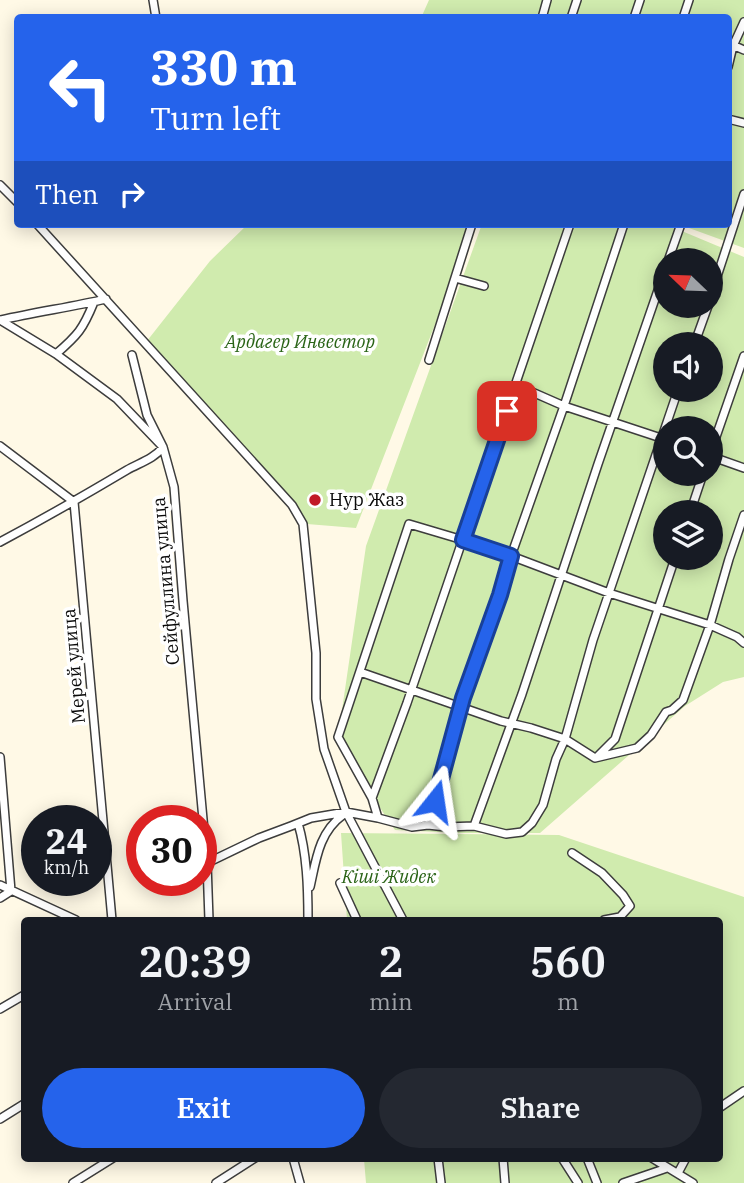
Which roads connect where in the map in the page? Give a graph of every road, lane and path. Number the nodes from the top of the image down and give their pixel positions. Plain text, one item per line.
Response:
1 (744, 22) edge
2 (732, 42) edge
3 (0, 185) edge
4 (744, 194) edge
5 (14, 200) edge
6 (41, 228) edge
7 (471, 228) edge
8 (569, 228) edge
9 (623, 228) edge
10 (680, 228) edge
11 (673, 248) edge
12 (723, 258) edge
13 (455, 278) junction
14 (484, 286) dead end
15 (106, 299) junction
16 (94, 302) junction
17 (653, 305) edge
18 (0, 320) edge
19 (56, 354) junction
20 (132, 355) dead end
21 (744, 356) edge
22 (429, 360) dead end
23 (516, 385) junction
24 (564, 406) junction
25 (723, 417) edge
26 (613, 422) junction
27 (653, 436) edge
28 (0, 446) edge
29 (163, 447) junction
30 (723, 460) edge
31 (653, 468) edge
32 (744, 468) edge
33 (74, 502) junction
34 (744, 515) edge
35 (463, 540) junction
36 (0, 542) edge
37 (511, 556) junction
38 (671, 570) edge
39 (561, 575) junction
40 (609, 593) junction
41 (658, 608) junction
42 (710, 625) junction
43 (744, 643) edge
44 (360, 673) junction
45 (411, 690) junction
46 (461, 707) junction
47 (511, 723) junction
48 (565, 739) junction
49 (0, 757) edge
50 (595, 758) junction
51 (372, 798) junction
52 (202, 805) edge
53 (346, 812) junction
54 (378, 818) junction
55 (298, 823) junction
56 (428, 825) junction
57 (474, 826) junction
58 (572, 853) dead end
59 (217, 858) edge
60 (340, 883) dead end
61 (0, 885) edge
62 (11, 891) junction
63 (208, 896) edge
64 (308, 897) junction
65 (0, 898) edge
66 (69, 917) edge
67 (113, 917) edge
68 (209, 917) edge
69 (308, 917) edge
70 (356, 917) edge
71 (400, 917) edge
72 (623, 917) edge
73 (21, 997) edge
74 (0, 1009) edge
75 (744, 1091) edge
76 (723, 1105) edge
77 (21, 1106) edge
78 (0, 1119) edge
79 (107, 1162) edge
80 (249, 1162) edge
81 (294, 1162) edge
82 (438, 1162) edge
83 (503, 1162) edge
84 (564, 1162) edge
85 (589, 1162) edge
86 (658, 1162) edge
87 (684, 1162) edge
88 (667, 1168) junction
89 (678, 1173) junction
90 (572, 1179) edge
91 (73, 1183) edge
92 (216, 1183) edge
93 (300, 1183) edge
94 (441, 1183) edge
95 (505, 1183) edge
96 (578, 1183) edge
97 (597, 1183) edge
98 (623, 1183) edge
99 (693, 1183) edge

1 - 2 street
3 - 5 street
4 - 12 street
6 - 15 street
7 - 13 street
8 - 23 street
9 - 24 street
10 - 11 street
13 - 14 street
13 - 22 street
15 - 16 street
15 - 53 street
16 - 18 street
16 - 19 street
17 - 26 street
18 - 19 street, Сейфуллина улица
19 - 29 street, Сейфуллина улица
20 - 29 street
21 - 25 street
23 - 24 street
23 - 35 street
24 - 26 street
24 - 37 street
26 - 27 street
26 - 39 street
28 - 33 street
29 - 33 street
29 - 52 street, Сейфуллина улица
30 - 32 street
31 - 40 street
33 - 36 street
33 - 67 street, Мерей улица
34 - 42 street
35 - 37 street
35 - 44 street
35 - 45 street
37 - 39 street
37 - 46 street
38 - 41 street
39 - 40 street
39 - 47 street
40 - 41 street
40 - 48 street
41 - 42 street
41 - 50 street
42 - 43 street
42 - 50 street
44 - 45 street
44 - 51 street
45 - 46 street
45 - 51 street
46 - 47 street
46 - 56 street
47 - 48 street
47 - 57 street
48 - 50 street
48 - 57 street
49 - 62 street
51 - 54 street
53 - 54 street
53 - 55 street
53 - 64 street
53 - 71 street
54 - 56 street
55 - 59 street
55 - 64 street
56 - 57 street
58 - 72 street
60 - 70 street
61 - 62 street
62 - 65 street
62 - 66 street
63 - 68 street, Сейфуллина улица
64 - 69 street
73 - 74 street
75 - 76 street
77 - 78 street
79 - 91 street
80 - 92 street
81 - 93 street
82 - 94 street
83 - 95 street
84 - 90 street
85 - 97 street
86 - 88 street
87 - 89 street
88 - 89 street
88 - 98 street
89 - 99 street
90 - 96 street

